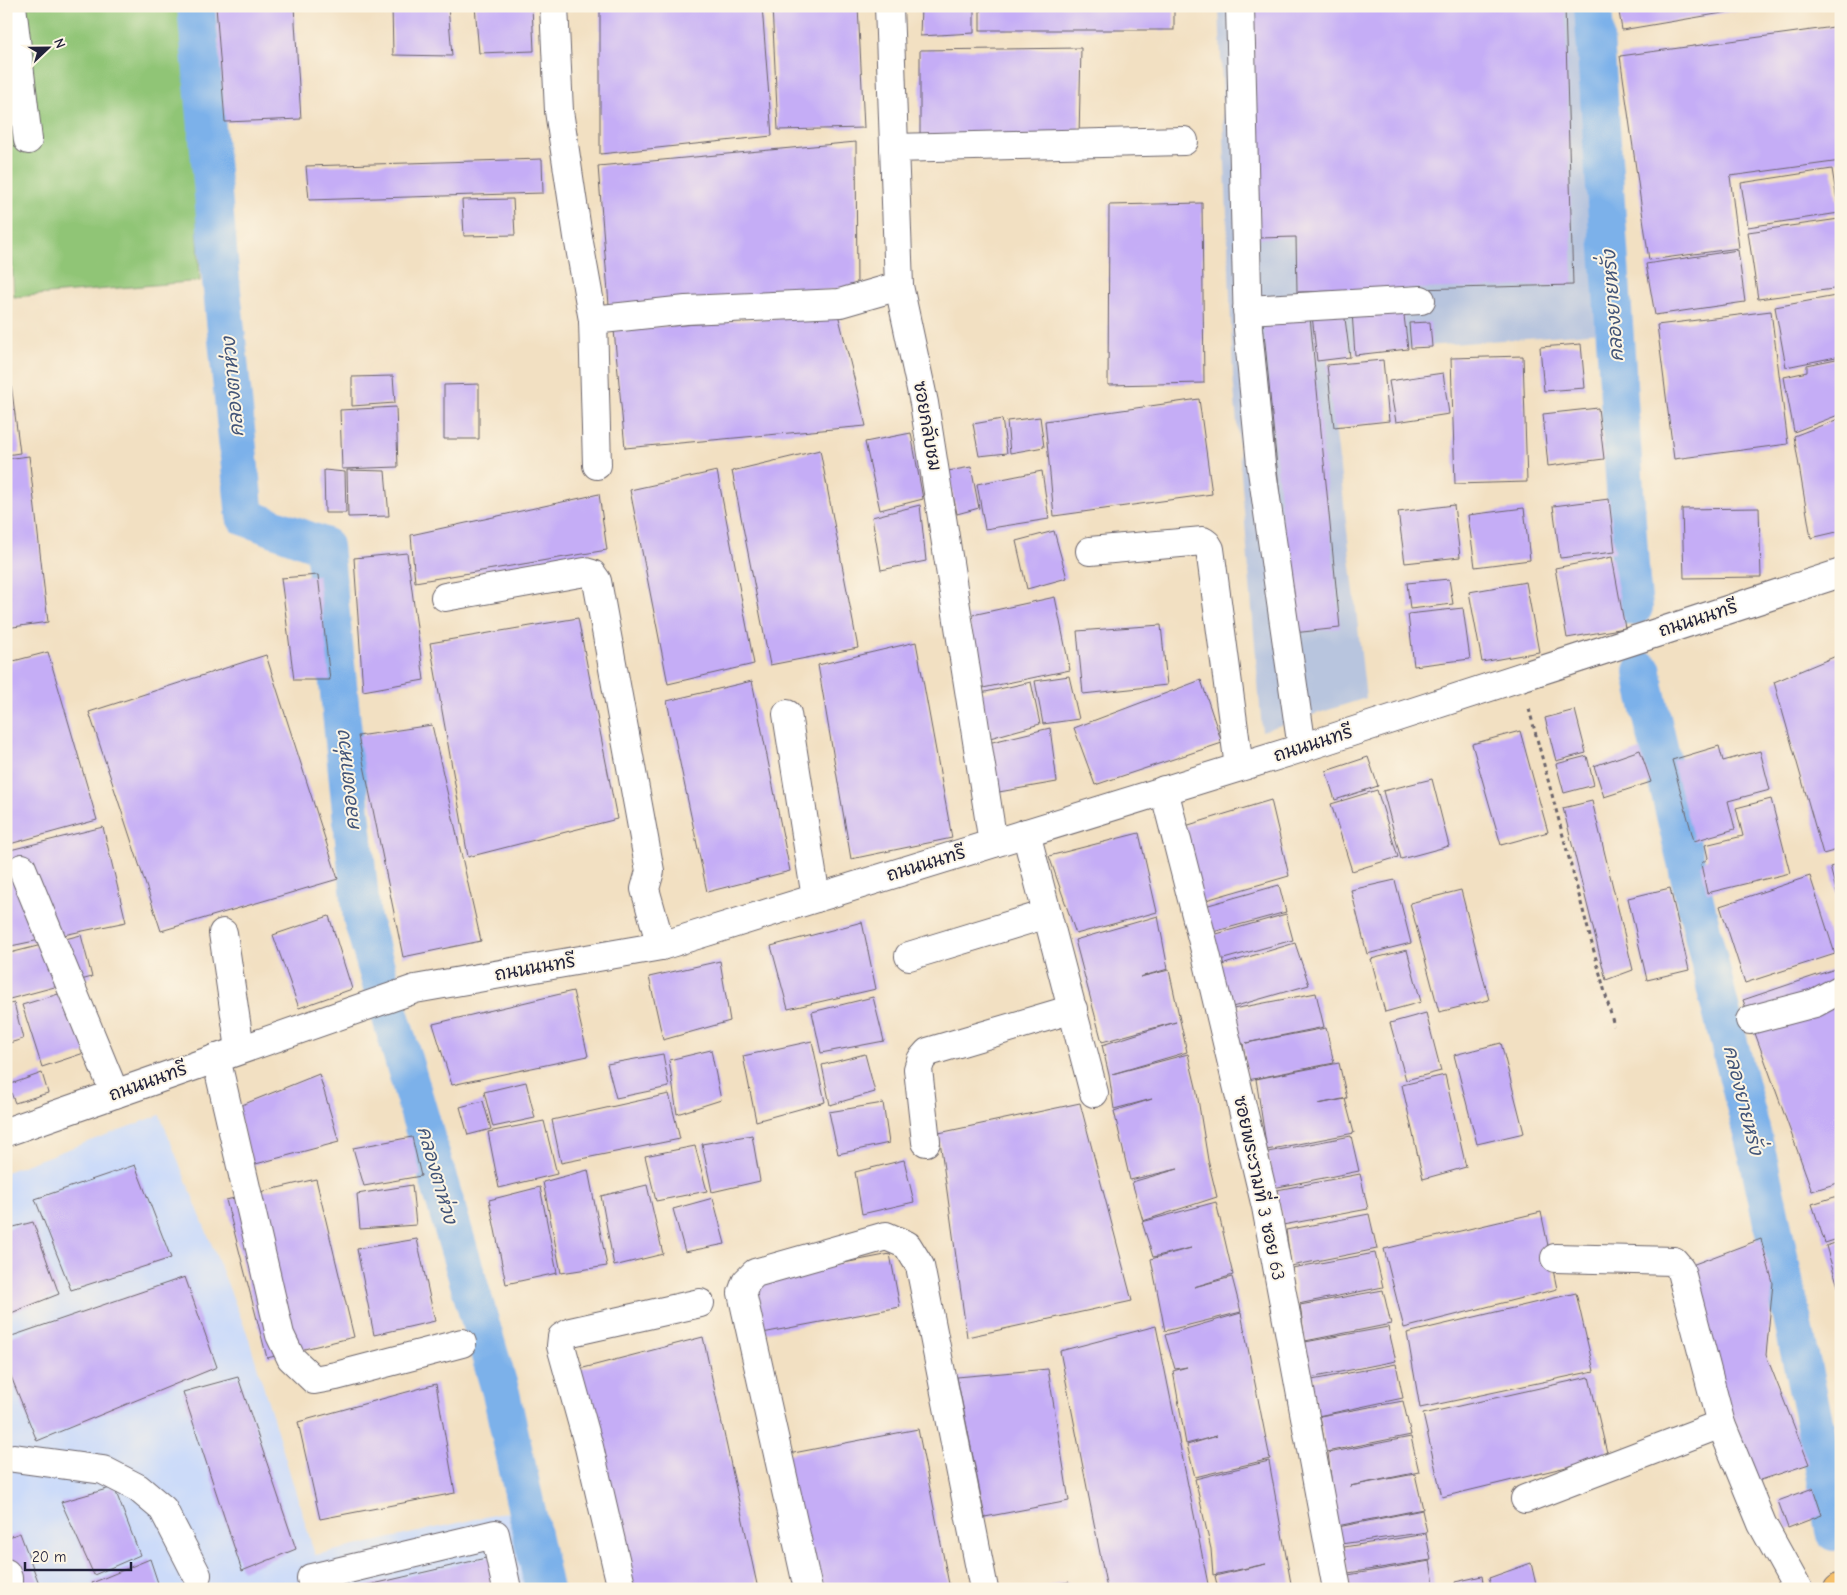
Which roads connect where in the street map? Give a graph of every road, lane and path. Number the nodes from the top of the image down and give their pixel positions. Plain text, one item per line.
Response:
1 (12, 6) edge
2 (554, 6) edge
3 (889, 6) edge
4 (1240, 6) edge
5 (28, 140) dead end
6 (1184, 141) dead end
7 (894, 148) junction
8 (899, 286) junction
9 (1421, 300) dead end
10 (1247, 310) junction
11 (593, 320) junction
12 (597, 465) dead end
13 (1090, 551) dead end
14 (1841, 573) edge
15 (446, 597) dead end
16 (1520, 677) junction
17 (787, 714) dead end
18 (1302, 748) junction
19 (1239, 767) junction
20 (1164, 790) junction
21 (1026, 833) junction
22 (993, 843) junction
23 (22, 868) dead end
24 (816, 898) junction
25 (1047, 914) junction
26 (223, 933) dead end
27 (661, 946) junction
28 (910, 956) dead end
29 (1841, 989) edge
30 (1073, 1009) junction
31 (1750, 1020) dead end
32 (1614, 1026) dead end
33 (228, 1054) junction
34 (1094, 1093) dead end
35 (115, 1094) junction
36 (6, 1132) edge
37 (926, 1142) dead end
38 (1556, 1258) dead end
39 (700, 1303) dead end
40 (462, 1343) dead end
41 (1721, 1424) junction
42 (9, 1456) edge
43 (1525, 1499) dead end
44 (6, 1573) edge
45 (198, 1575) dead end
46 (8, 1589) edge
47 (314, 1589) edge
48 (507, 1589) edge
49 (622, 1589) edge
50 (808, 1589) edge
51 (984, 1589) edge
52 (1337, 1589) edge
53 (1798, 1589) edge

1 - 5 street
2 - 11 street
3 - 7 street, ซอยกลับชม
4 - 10 street
6 - 7 street
7 - 8 street, ซอยกลับชม
8 - 11 street
8 - 22 street, ซอยกลับชม
9 - 10 street
10 - 18 street
11 - 12 street
13 - 19 street
14 - 16 street, ถนนนนทรี
15 - 27 street
16 - 18 street, ถนนนนทรี
16 - 32 path
17 - 24 street
18 - 19 street, ถนนนนทรี
19 - 20 street, ถนนนนทรี
20 - 21 street, ถนนนนทรี
20 - 52 street, ซอยพระรามที่ 3 ซอย 63
21 - 22 street, ถนนนนทรี
21 - 25 street
22 - 24 street, ถนนนนทรี
23 - 35 street
24 - 27 street, ถนนนนทรี
25 - 28 street
25 - 30 street
26 - 33 street
27 - 33 street, ถนนนนทรี
29 - 31 street
30 - 34 street
30 - 37 street
33 - 35 street, ถนนนนทรี
33 - 40 street
35 - 36 street, ถนนนนทรี
38 - 41 street
39 - 49 street
41 - 43 street
41 - 53 street
42 - 45 street
44 - 46 street
47 - 48 street
50 - 51 street

